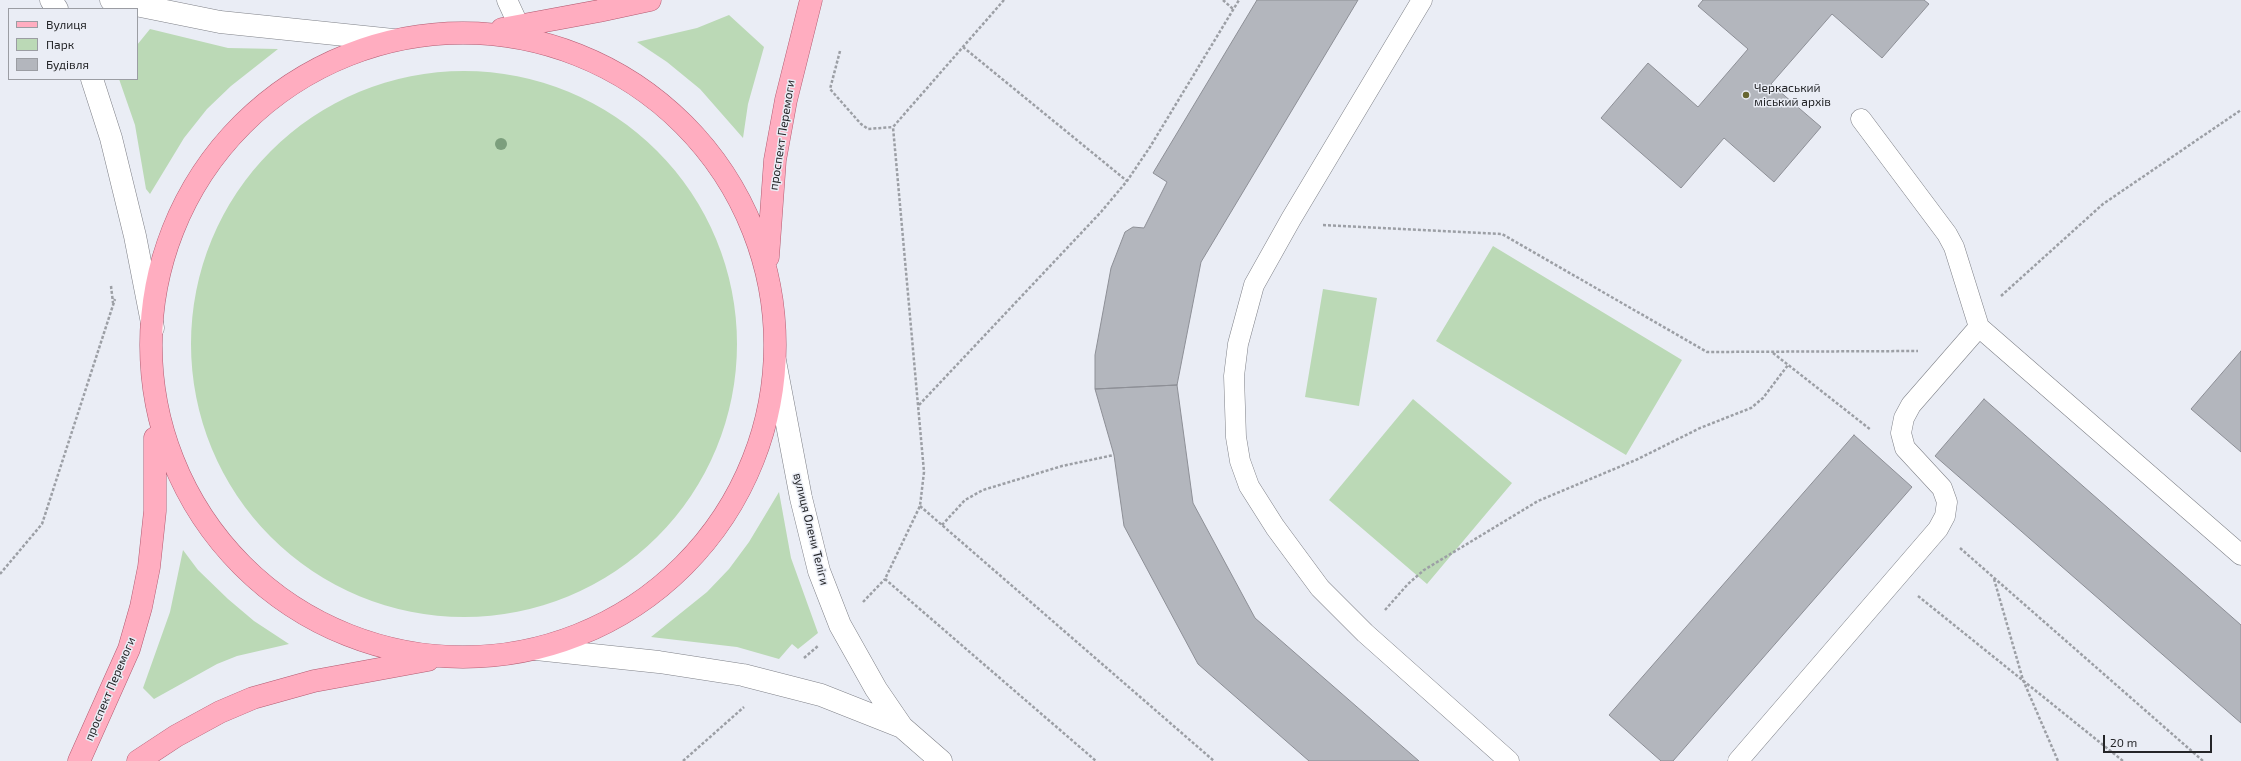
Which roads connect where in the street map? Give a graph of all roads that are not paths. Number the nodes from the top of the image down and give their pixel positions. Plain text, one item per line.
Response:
1 (111, 0) edge
2 (507, 0) edge
3 (650, 0) edge
4 (811, 0) edge
5 (1422, 0) edge
6 (519, 26) junction
7 (480, 32) junction
8 (392, 40) junction
9 (92, 80) edge
10 (1861, 119) dead end
11 (767, 273) junction
12 (1978, 322) junction
13 (153, 328) junction
14 (775, 361) junction
15 (154, 427) junction
16 (2239, 549) edge
17 (536, 649) junction
18 (448, 657) junction
19 (902, 727) junction
20 (79, 761) edge
21 (138, 761) edge
22 (941, 761) edge
23 (1509, 761) edge
24 (1738, 761) edge

1 - 8 street
2 - 6 lane
3 - 6 main road
4 - 11 main road, проспект Перемоги
5 - 23 lane
6 - 7 main road
7 - 8 main road, проспект Перемоги
7 - 11 main road
8 - 13 main road, проспект Перемоги
9 - 13 street
10 - 12 lane
11 - 14 main road
12 - 16 lane
12 - 24 lane
13 - 15 main road, проспект Перемоги
14 - 17 main road
14 - 19 street, вулиця Олени Теліги
15 - 18 main road
15 - 20 main road, проспект Перемоги
17 - 18 main road
17 - 19 street, вулиця Олени Теліги
18 - 21 main road
19 - 22 street, вулиця Олени Теліги

